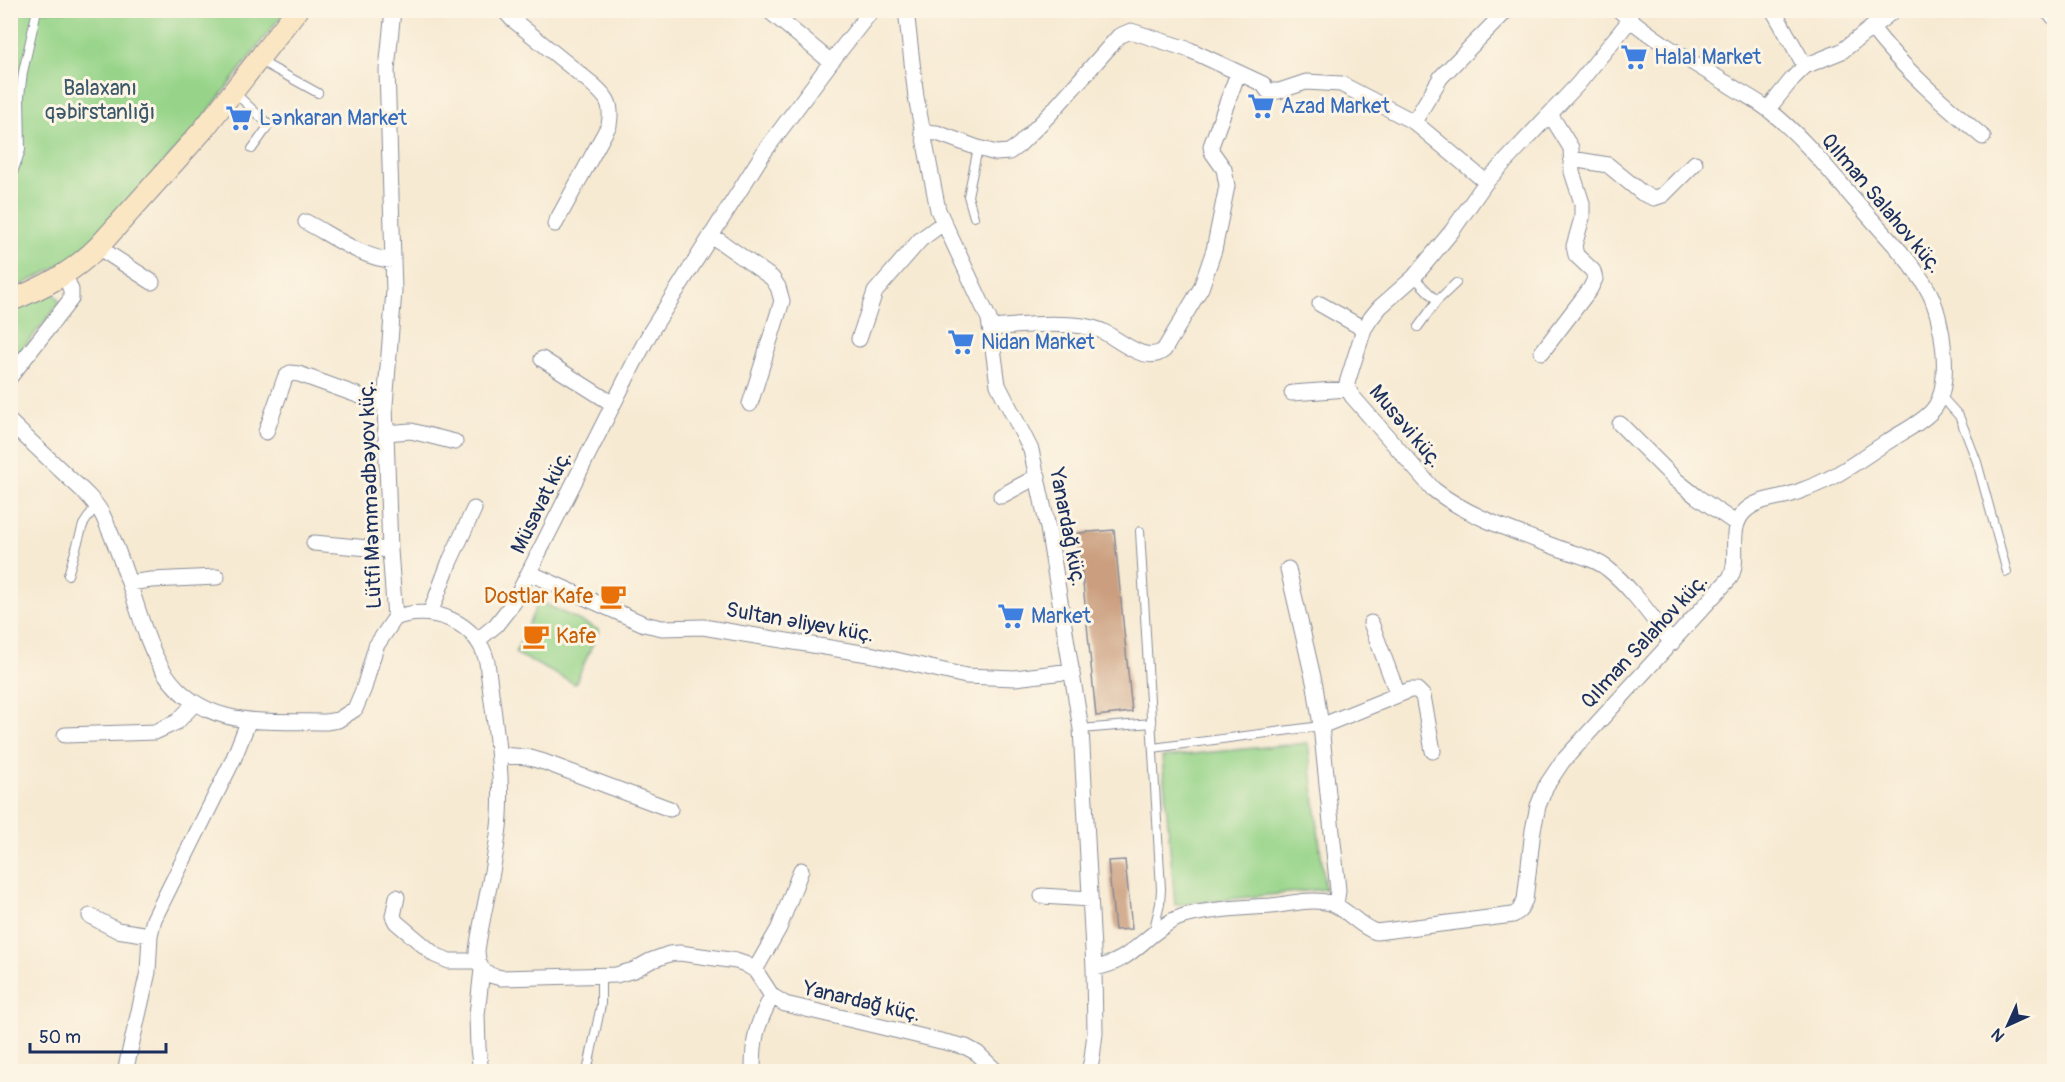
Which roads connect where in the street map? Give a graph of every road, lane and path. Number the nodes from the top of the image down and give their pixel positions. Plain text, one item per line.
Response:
1 (37, 10) edge
2 (297, 10) edge
3 (393, 10) edge
4 (504, 10) edge
5 (768, 10) edge
6 (872, 10) edge
7 (906, 10) edge
8 (1507, 10) edge
9 (1773, 10) edge
10 (1894, 10) edge
11 (2046, 10) edge
12 (1625, 15) edge
13 (2055, 17) edge
14 (1872, 28) junction
15 (258, 60) junction
16 (831, 62) junction
17 (1805, 66) junction
18 (1238, 73) junction
19 (234, 92) junction
20 (318, 93) dead end
21 (1768, 109) junction
22 (1550, 114) junction
23 (1414, 122) junction
24 (922, 132) junction
25 (1983, 137) dead end
26 (978, 148) junction
27 (252, 149) dead end
28 (1572, 159) junction
29 (1695, 163) dead end
30 (10, 181) edge
31 (1486, 182) junction
32 (974, 217) dead end
33 (306, 222) dead end
34 (943, 222) junction
35 (555, 224) dead end
36 (711, 235) junction
37 (98, 247) junction
38 (393, 260) junction
39 (65, 275) junction
40 (1414, 278) junction
41 (152, 282) dead end
42 (1456, 283) dead end
43 (10, 301) edge
44 (1437, 301) junction
45 (1320, 304) dead end
46 (1418, 327) dead end
47 (992, 328) junction
48 (1364, 329) junction
49 (859, 339) dead end
50 (1542, 352) dead end
51 (542, 359) dead end
52 (10, 377) edge
53 (1348, 389) junction
54 (1292, 393) dead end
55 (1941, 396) junction
56 (613, 404) junction
57 (750, 404) dead end
58 (384, 405) junction
59 (10, 422) edge
60 (1620, 424) dead end
61 (266, 432) dead end
62 (385, 433) junction
63 (455, 441) dead end
64 (1038, 476) junction
65 (1001, 496) dead end
66 (96, 505) junction
67 (474, 509) dead end
68 (1737, 524) junction
69 (1140, 531) dead end
70 (314, 543) dead end
71 (390, 550) junction
72 (1288, 569) dead end
73 (2007, 572) dead end
74 (530, 573) junction
75 (68, 575) dead end
76 (217, 577) dead end
77 (129, 584) junction
78 (430, 614) junction
79 (395, 618) junction
80 (1371, 623) dead end
81 (478, 640) junction
82 (1672, 643) junction
83 (1072, 671) junction
84 (1398, 695) junction
85 (194, 704) junction
86 (249, 720) junction
87 (1152, 723) junction
88 (1322, 726) junction
89 (1081, 729) junction
90 (65, 735) dead end
91 (1153, 748) junction
92 (1434, 751) dead end
93 (499, 755) junction
94 (670, 809) dead end
95 (801, 870) dead end
96 (1042, 896) dead end
97 (397, 897) dead end
98 (1090, 898) junction
99 (1336, 906) junction
100 (90, 916) dead end
101 (1153, 934) junction
102 (150, 935) junction
103 (480, 965) junction
104 (1094, 968) junction
105 (755, 970) junction
106 (601, 976) junction
107 (772, 996) junction
108 (125, 1071) edge
109 (481, 1071) edge
110 (588, 1071) edge
111 (753, 1071) edge
112 (998, 1071) edge
113 (1089, 1071) edge

1 - 30 lane
2 - 15 street
3 - 38 street, Lütfi Məmmədbəyov küç.
4 - 35 street
5 - 16 street
6 - 16 street, Müsavat küç.
7 - 24 street, Yanardağ küç.
8 - 23 street
9 - 17 street
10 - 14 street
11 - 13 street
12 - 21 street, Qılman Salahov küç.
12 - 22 street, Musəvi küç.
14 - 17 street
14 - 25 street
15 - 19 street
15 - 20 lane
16 - 36 street, Müsavat küç.
17 - 21 street
18 - 23 street
18 - 26 street
18 - 47 street
19 - 27 lane
19 - 37 street
21 - 55 street, Qılman Salahov küç.
22 - 28 street
22 - 31 street, Musəvi küç.
23 - 31 street
24 - 26 street
24 - 34 street, Yanardağ küç.
26 - 32 lane
28 - 29 street
28 - 50 street
31 - 40 street, Musəvi küç.
33 - 38 street
34 - 47 street, Yanardağ küç.
34 - 49 street
36 - 56 street, Müsavat küç.
36 - 57 street
37 - 39 street
37 - 41 street
38 - 58 street, Lütfi Məmmədbəyov küç.
39 - 43 street
39 - 52 street
40 - 44 lane
40 - 48 street, Musəvi küç.
42 - 44 lane
44 - 46 lane
45 - 48 street
47 - 64 street, Yanardağ küç.
48 - 53 street, Musəvi küç.
51 - 56 street
53 - 54 street
53 - 82 street, Musəvi küç.
55 - 68 street
55 - 73 lane
56 - 74 street, Müsavat küç.
58 - 61 street
58 - 62 street, Lütfi Məmmədbəyov küç.
59 - 66 street, Lütfi Məmmədbəyov küç.
60 - 68 street
62 - 63 street
62 - 71 street, Lütfi Məmmədbəyov küç.
64 - 65 street
64 - 83 street, Yanardağ küç.
66 - 75 lane
66 - 77 street, Lütfi Məmmədbəyov küç.
67 - 78 street
68 - 82 street, Qılman Salahov küç.
69 - 87 lane
70 - 71 street
71 - 79 street, Lütfi Məmmədbəyov küç.
72 - 88 street
74 - 81 street, Müsavat küç.
74 - 83 street, Sultan Əliyev küç.
76 - 77 street
77 - 85 street, Lütfi Məmmədbəyov küç.
78 - 79 street
78 - 81 street
79 - 86 street, Lütfi Məmmədbəyov küç.
80 - 84 street
81 - 93 street
82 - 99 street, Qılman Salahov küç.
83 - 89 street, Yanardağ küç.
84 - 88 street
84 - 92 street
85 - 86 street, Lütfi Məmmədbəyov küç.
85 - 90 street
86 - 102 street
87 - 89 lane
87 - 91 lane
88 - 91 lane
88 - 99 street
89 - 98 street, Yanardağ küç.
91 - 101 lane
93 - 94 street
93 - 103 street
95 - 105 street
96 - 98 street
97 - 103 street
98 - 104 street, Yanardağ küç.
99 - 101 street, Qılman Salahov küç.
100 - 102 street
101 - 104 street, Qılman Salahov küç.
102 - 108 street
103 - 106 street
103 - 109 street
104 - 113 street, Yanardağ küç.
105 - 106 street
105 - 107 street, Yanardağ küç.
106 - 110 lane
107 - 111 street
107 - 112 street, Yanardağ küç.

